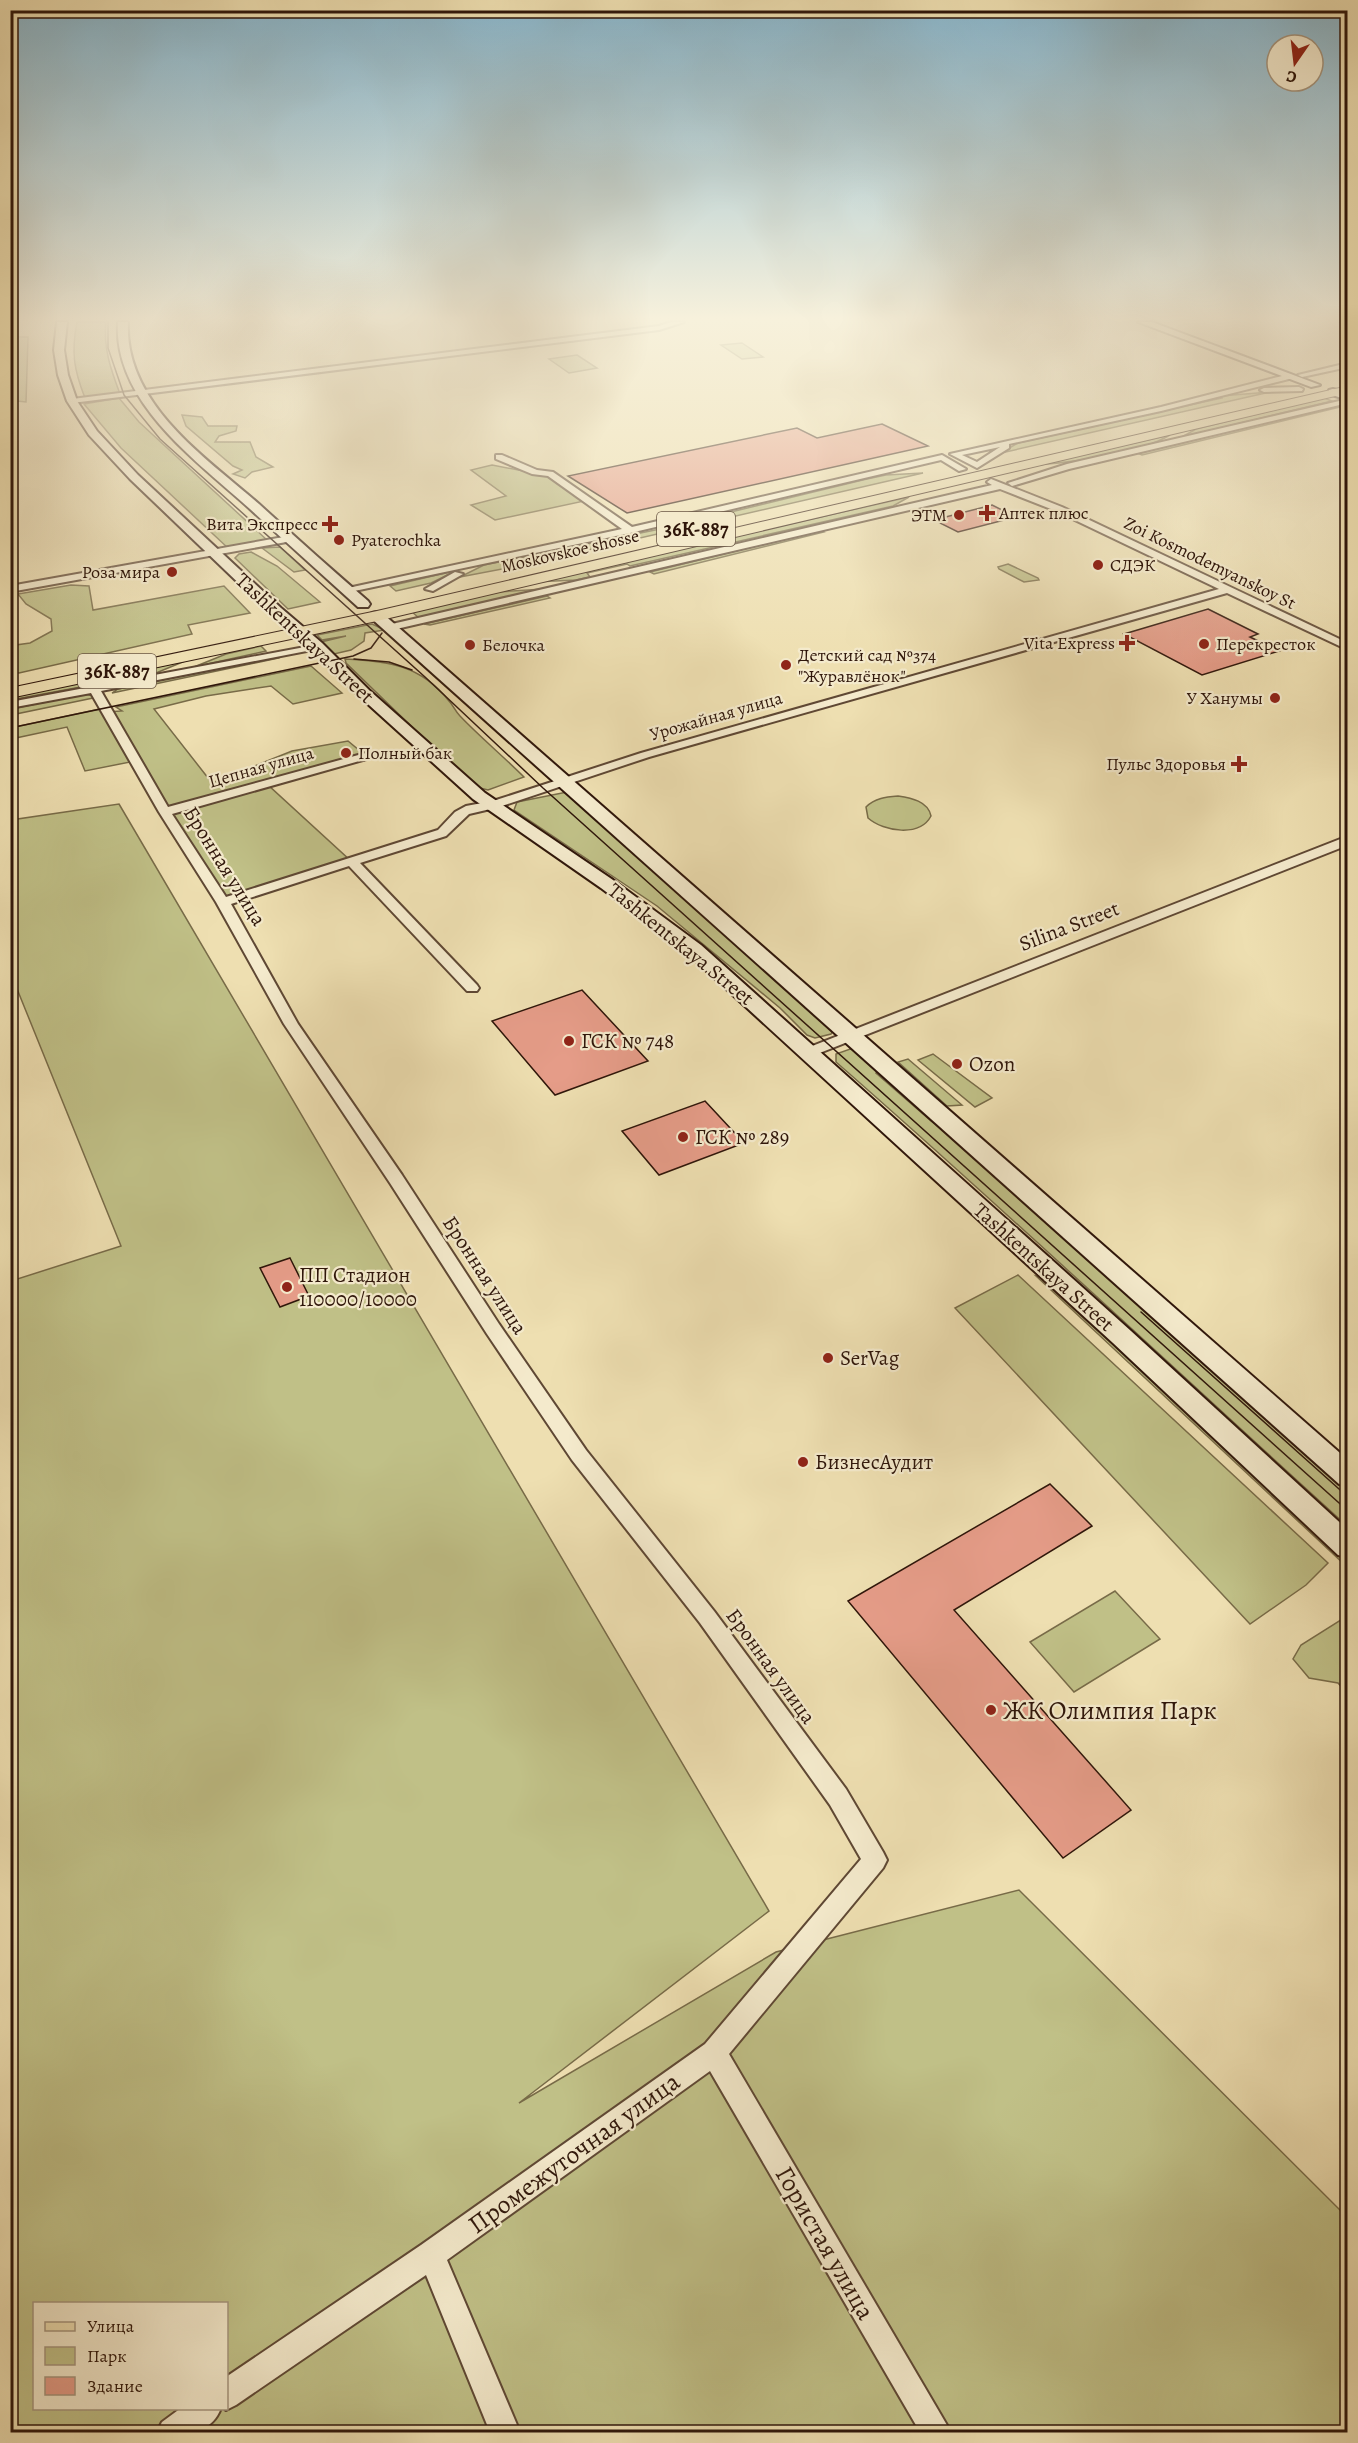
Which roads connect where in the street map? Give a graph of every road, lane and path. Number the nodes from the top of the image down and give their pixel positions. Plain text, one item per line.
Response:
1 (96, 436) edge
2 (175, 436) edge
3 (1037, 436) edge
4 (1112, 436) edge
5 (1147, 436) edge
6 (1177, 436) edge
7 (1189, 436) edge
8 (1011, 442) junction
9 (1167, 443) junction
10 (499, 457) dead end
11 (1067, 467) junction
12 (962, 469) junction
13 (977, 470) junction
14 (997, 471) junction
15 (880, 472) junction
16 (1012, 483) junction
17 (937, 485) junction
18 (1000, 486) junction
19 (893, 509) junction
20 (1059, 509) junction
21 (630, 530) junction
22 (289, 539) junction
23 (215, 553) junction
24 (478, 564) junction
25 (574, 585) junction
26 (430, 589) junction
27 (10, 590) edge
28 (486, 590) junction
29 (1226, 590) junction
30 (348, 591) junction
31 (363, 604) junction
32 (377, 616) junction
33 (288, 620) junction
34 (392, 627) junction
35 (302, 633) junction
36 (317, 646) junction
37 (1347, 647) edge
38 (223, 649) junction
39 (164, 676) junction
40 (10, 679) edge
41 (95, 689) junction
42 (10, 693) edge
43 (10, 705) edge
44 (366, 756) dead end
45 (563, 781) junction
46 (495, 804) junction
47 (165, 812) junction
48 (1347, 840) edge
49 (352, 862) junction
50 (223, 902) junction
51 (472, 988) dead end
52 (851, 1035) junction
53 (807, 1053) junction
54 (1347, 1476) edge
55 (1347, 1547) edge
56 (876, 1860) joint
57 (714, 2053) junction
58 (431, 2255) junction
59 (228, 2394) edge
60 (206, 2410) edge
61 (172, 2433) edge
62 (504, 2433) edge
63 (936, 2433) edge

1 - 23 main road, Tashkentskaya Street
2 - 22 main road, Tashkentskaya Street
3 - 8 street
4 - 13 main road, Moskovskoe shosse / 36К-887
5 - 14 main road, Moskovskoe shosse / 36К-887
6 - 9 street
7 - 9 street
8 - 13 street
8 - 13 street
9 - 11 street
10 - 21 street
11 - 14 street
11 - 16 street
12 - 13 main road
12 - 15 street
12 - 15 street
12 - 26 main road, Moskovskoe shosse / 36К-887
13 - 14 main road, Moskovskoe shosse / 36К-887
13 - 17 main road, Moskovskoe shosse / 36К-887
13 - 18 street
14 - 16 street
15 - 21 street
16 - 20 street
17 - 19 street
17 - 28 main road, Moskovskoe shosse / 36К-887
18 - 19 street
18 - 20 street
19 - 25 street
20 - 29 street, Zoi Kosmodemyanskoy St
21 - 24 street
22 - 23 street
22 - 30 main road, Tashkentskaya Street
23 - 27 street
23 - 33 main road, Tashkentskaya Street
24 - 26 street
24 - 30 street
25 - 28 street
25 - 34 street
26 - 31 main road, Moskovskoe shosse / 36К-887
28 - 32 main road, Moskovskoe shosse / 36К-887
29 - 37 street, Zoi Kosmodemyanskoy St
29 - 45 street, Урожайная улица
30 - 31 main road, Tashkentskaya Street
31 - 32 main road, Tashkentskaya Street
31 - 33 main road, Moskovskoe shosse / 36К-887
32 - 34 main road, Tashkentskaya Street
32 - 35 main road, Moskovskoe shosse / 36К-887
33 - 35 main road, Tashkentskaya Street
33 - 40 main road, Moskovskoe shosse / 36К-887
34 - 45 main road, Tashkentskaya Street
35 - 36 main road, Tashkentskaya Street
35 - 38 main road, Moskovskoe shosse / 36К-887
36 - 39 street
36 - 46 main road, Tashkentskaya Street
38 - 39 street
38 - 42 main road, Moskovskoe shosse / 36К-887
39 - 41 street
41 - 43 street
41 - 47 street, Бронная улица
44 - 47 street, Цепная улица
45 - 46 street, Урожайная улица
45 - 52 main road, Tashkentskaya Street
46 - 49 street
46 - 53 main road, Tashkentskaya Street
47 - 50 street, Бронная улица
48 - 52 street, Silina Street
49 - 50 street
49 - 51 street
50 - 56 street, Бронная улица
52 - 53 street, Silina Street
52 - 54 main road, Tashkentskaya Street
53 - 55 main road, Tashkentskaya Street
56 - 57 street, Промежуточная улица
57 - 58 street, Промежуточная улица
57 - 63 street, Гористая улица
58 - 59 street, Промежуточная улица
58 - 62 street
60 - 61 street

